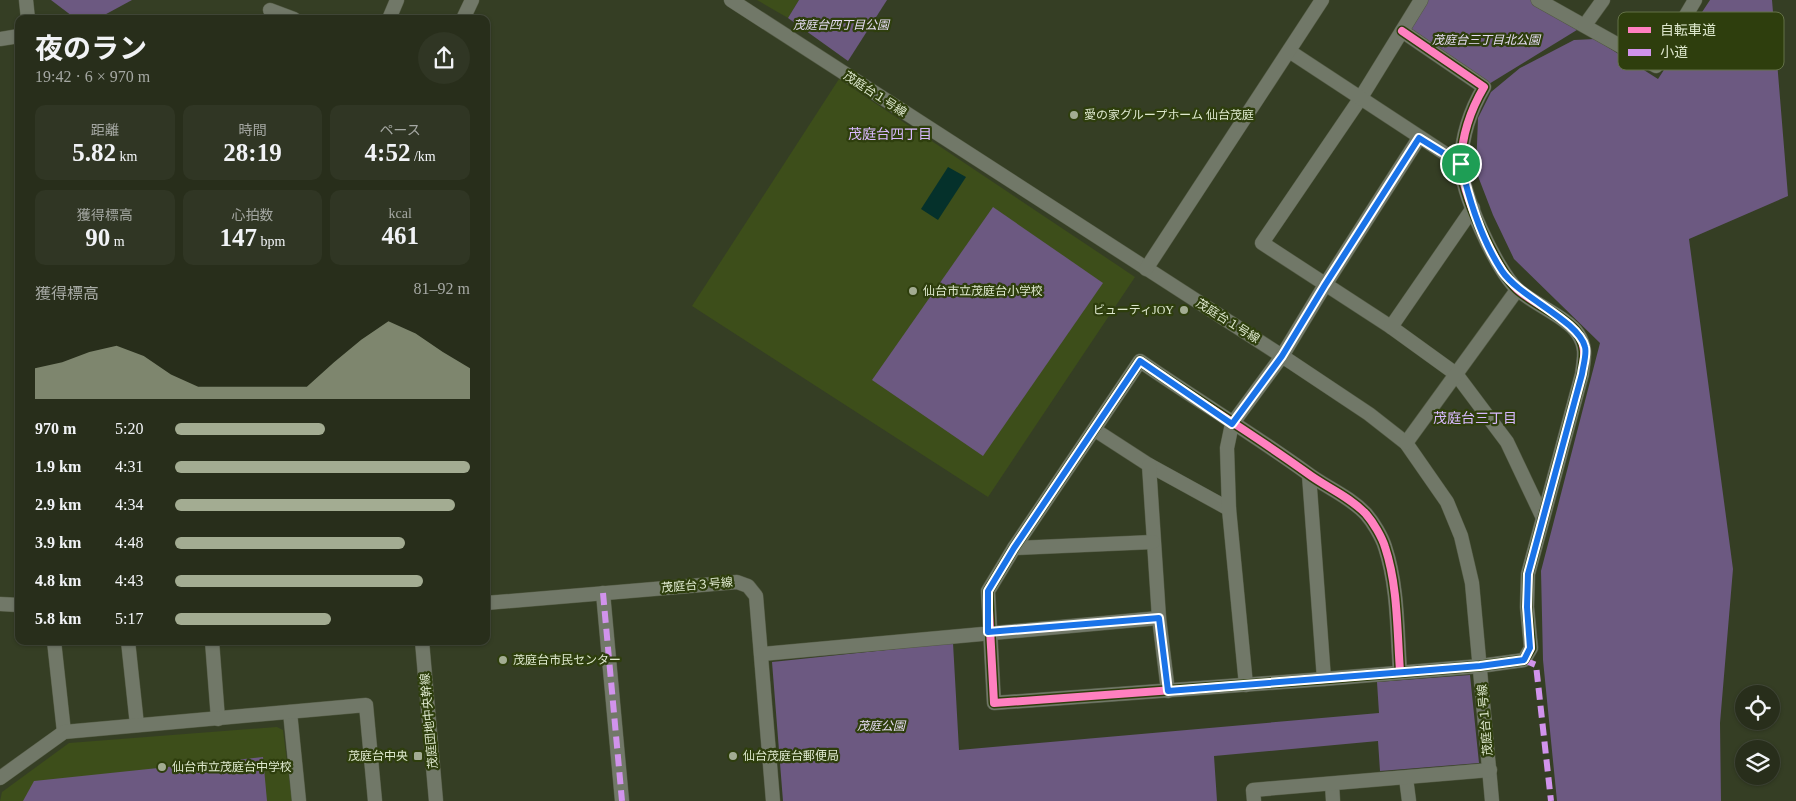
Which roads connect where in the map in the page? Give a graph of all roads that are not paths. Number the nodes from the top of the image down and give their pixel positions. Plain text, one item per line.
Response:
1 (26, 0) edge
2 (397, 0) edge
3 (472, 0) edge
4 (731, 0) edge
5 (1322, 0) edge
6 (1421, 0) edge
7 (1538, 0) edge
8 (1603, 0) edge
9 (1695, 0) edge
10 (270, 10) edge
11 (1688, 12) edge
12 (28, 15) edge
13 (283, 15) edge
14 (391, 15) edge
15 (465, 15) edge
16 (1585, 25) junction
17 (1402, 31) junction
18 (15, 37) edge
19 (0, 40) edge
20 (1618, 44) edge
21 (1289, 51) junction
22 (1360, 99) junction
23 (1419, 138) junction
24 (1461, 164) junction
25 (1473, 208) junction
26 (1146, 269) junction
27 (1325, 285) junction
28 (1518, 290) junction
29 (1390, 326) junction
30 (1282, 356) junction
31 (1456, 374) junction
32 (1232, 424) junction
33 (1095, 430) junction
34 (1406, 443) junction
35 (1148, 465) junction
36 (1309, 475) junction
37 (1229, 509) junction
38 (1543, 518) junction
39 (1153, 542) junction
40 (1014, 548) junction
41 (603, 594) junction
42 (490, 603) edge
43 (0, 604) edge
44 (15, 605) edge
45 (1159, 618) junction
46 (988, 632) junction
47 (54, 645) edge
48 (128, 645) edge
49 (212, 645) edge
50 (422, 645) edge
51 (762, 654) junction
52 (1480, 666) junction
53 (1400, 672) junction
54 (1324, 679) junction
55 (1246, 685) junction
56 (1168, 691) junction
57 (290, 712) junction
58 (218, 719) junction
59 (137, 725) junction
60 (64, 732) junction
61 (1490, 770) junction
62 (0, 778) edge
63 (1406, 778) junction
64 (1332, 784) junction
65 (299, 801) edge
66 (375, 801) edge
67 (436, 801) edge
68 (622, 801) edge
69 (774, 801) edge
70 (1254, 801) edge
71 (1333, 801) edge
72 (1409, 801) edge
73 (1492, 801) edge

1 - 12 street
2 - 14 street
3 - 15 street
4 - 26 street, 茂庭台１号線
5 - 21 street
6 - 17 street
7 - 16 street
8 - 16 street
9 - 11 street
10 - 13 street
16 - 20 street
17 - 22 street
17 - 24 street
18 - 19 street
21 - 22 street
21 - 26 street
22 - 23 street
22 - 27 street
23 - 24 street
23 - 27 street
24 - 25 street
25 - 28 street
25 - 29 street
26 - 30 street, 茂庭台１号線
27 - 29 street
27 - 30 street
28 - 31 street
28 - 38 street
29 - 31 street
30 - 32 street
30 - 34 street, 茂庭台１号線
31 - 34 street
31 - 38 street
32 - 33 street
32 - 36 street
32 - 37 street
33 - 35 street
33 - 40 street
34 - 52 street, 茂庭台１号線
35 - 37 street
35 - 39 street
36 - 53 street
36 - 54 street
37 - 55 street
38 - 52 street
39 - 40 street
39 - 45 street
40 - 46 street
41 - 42 street, 茂庭台３号線
41 - 51 street, 茂庭台３号線
41 - 68 street
43 - 44 street
45 - 46 street
45 - 56 street
46 - 51 street
46 - 56 street
47 - 60 street
48 - 59 street
49 - 58 street
50 - 67 street, 茂庭団地中央幹線
51 - 69 street, 茂庭台３号線
52 - 53 street
52 - 61 street, 茂庭台１号線
53 - 54 street
54 - 55 street
55 - 56 street
57 - 58 street
57 - 65 street
57 - 66 street
58 - 59 street
59 - 60 street
60 - 62 street
61 - 63 street
61 - 73 street, 茂庭台１号線
63 - 64 street
63 - 72 street
64 - 70 street
64 - 71 street

